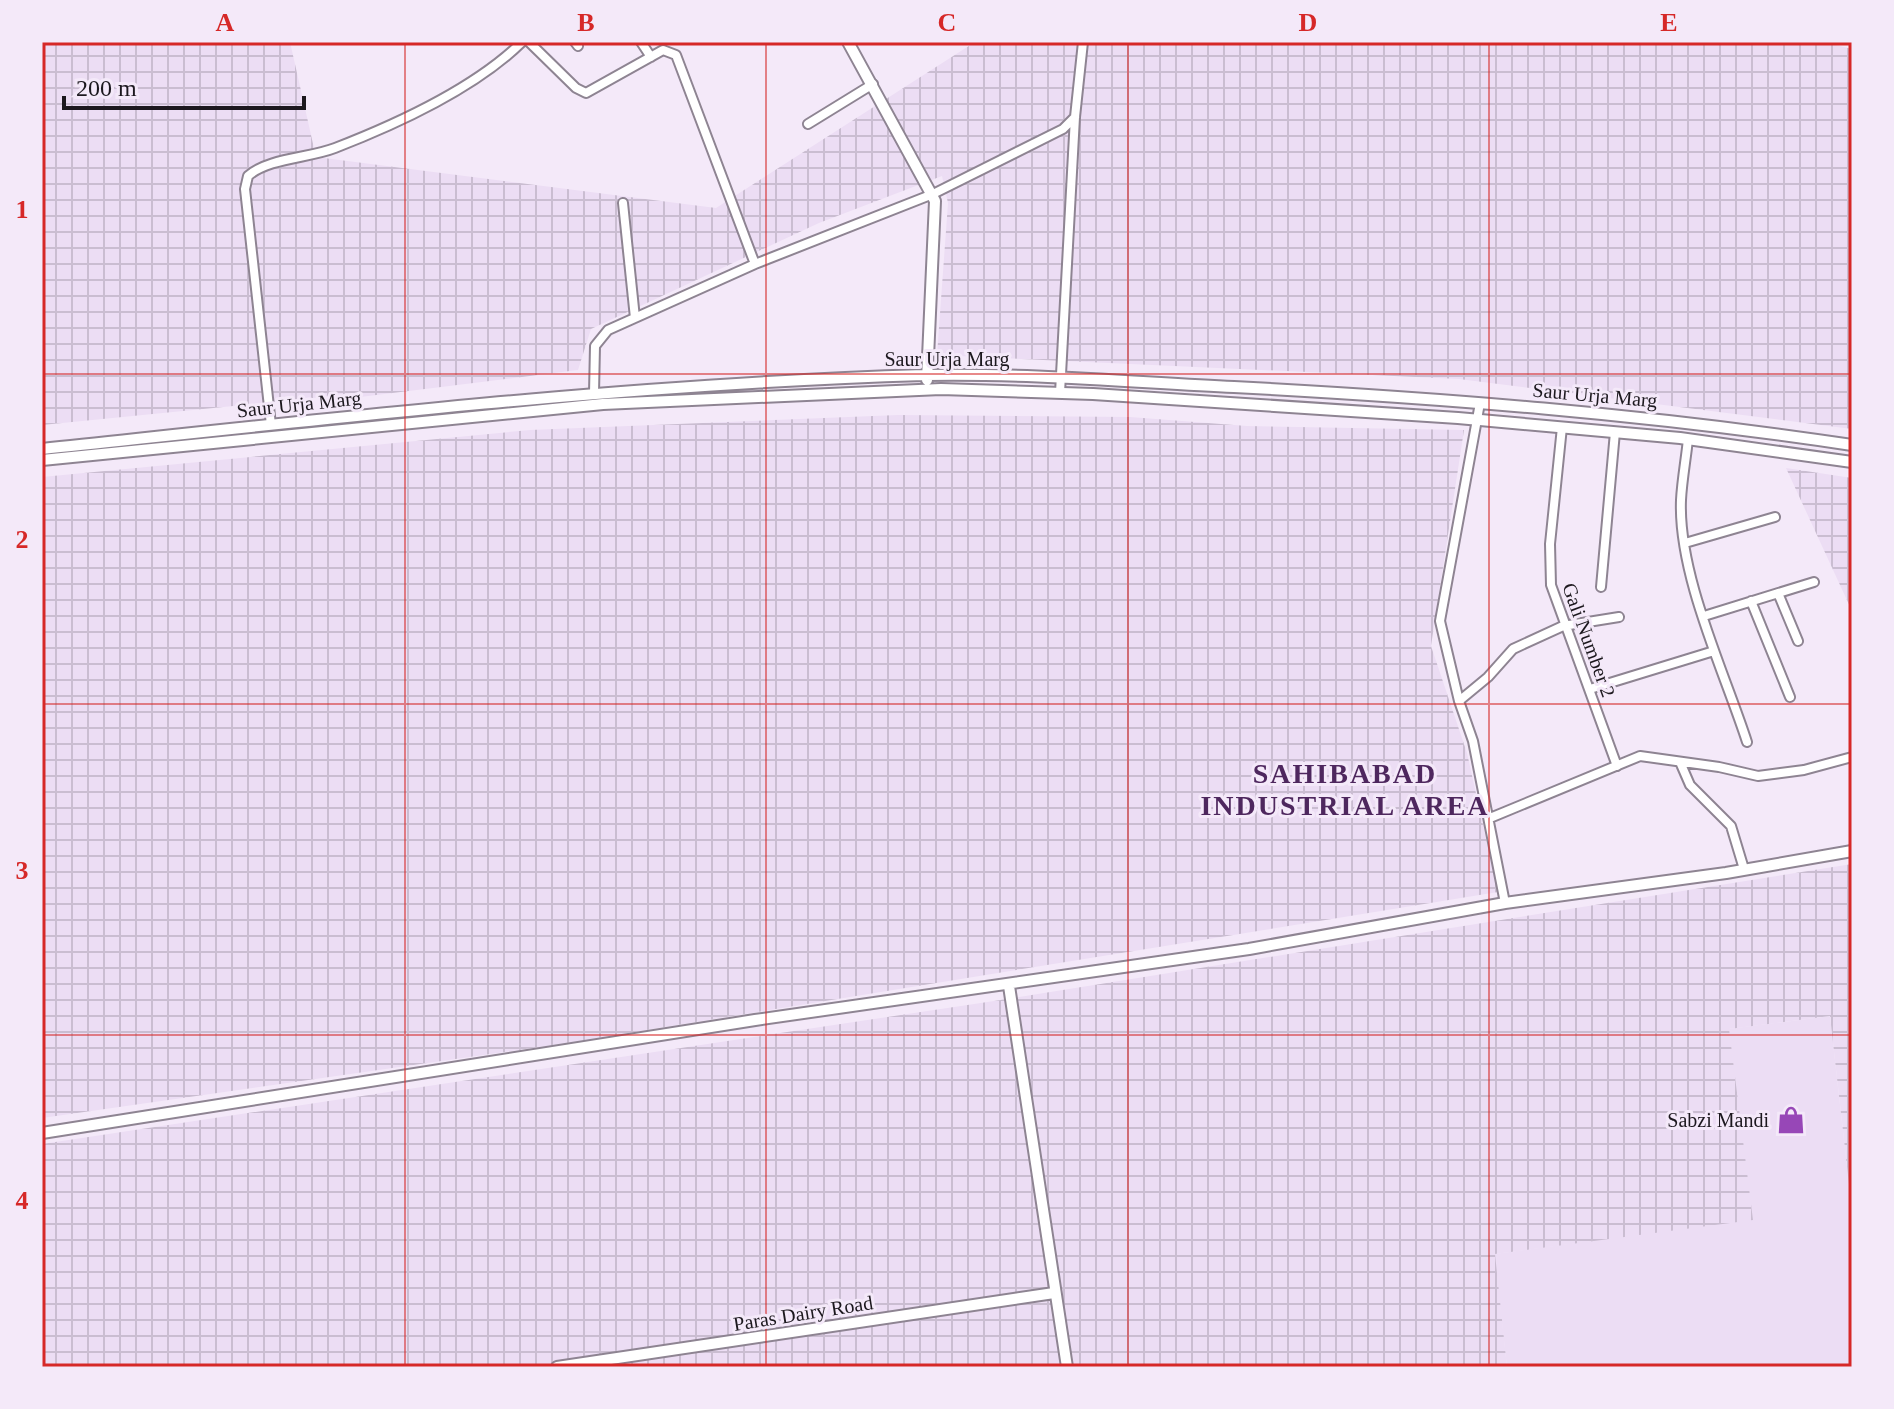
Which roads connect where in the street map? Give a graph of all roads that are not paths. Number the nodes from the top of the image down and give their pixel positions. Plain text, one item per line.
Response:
1 (522, 42) edge
2 (529, 42) edge
3 (641, 42) edge
4 (848, 42) edge
5 (1083, 42) edge
6 (651, 57) junction
7 (873, 84) junction
8 (1075, 117) junction
9 (808, 124) dead end
10 (933, 194) junction
11 (623, 203) dead end
12 (755, 264) junction
13 (635, 318) junction
14 (927, 375) junction
15 (1060, 377) junction
16 (926, 390) junction
17 (594, 393) junction
18 (1060, 393) junction
19 (1480, 403) junction
20 (1477, 420) junction
21 (271, 425) junction
22 (1562, 427) junction
23 (1615, 432) junction
24 (1792, 436) junction
25 (1688, 439) junction
26 (1852, 445) edge
27 (42, 449) edge
28 (1790, 453) junction
29 (42, 460) edge
30 (1852, 462) edge
31 (1775, 517) dead end
32 (1685, 543) junction
33 (1814, 582) dead end
34 (1601, 587) dead end
35 (1778, 593) junction
36 (1751, 601) junction
37 (1704, 616) junction
38 (1619, 617) dead end
39 (1563, 626) junction
40 (1798, 641) dead end
41 (1714, 651) junction
42 (1590, 689) junction
43 (1790, 697) dead end
44 (1459, 701) junction
45 (1747, 742) dead end
46 (1852, 757) edge
47 (1680, 762) junction
48 (1617, 766) junction
49 (1490, 818) junction
50 (1852, 851) edge
51 (1744, 869) junction
52 (1505, 903) junction
53 (1009, 986) junction
54 (42, 1133) edge
55 (1054, 1293) junction
56 (557, 1367) edge
57 (1067, 1367) edge

1 - 21 street
2 - 6 street
3 - 6 street
4 - 7 street
5 - 8 street
6 - 12 street
7 - 9 street
7 - 10 street
8 - 10 street
8 - 15 street
10 - 12 street
10 - 14 street
11 - 13 street
12 - 13 street
13 - 17 street
14 - 15 street, Saur Urja Marg
14 - 16 street
14 - 17 street, Saur Urja Marg
15 - 18 street
15 - 19 street, Saur Urja Marg
16 - 18 street, Saur Urja Marg
16 - 29 street, Saur Urja Marg
17 - 21 street, Saur Urja Marg
18 - 20 street, Saur Urja Marg
19 - 20 street
19 - 24 street, Saur Urja Marg
20 - 22 street, Saur Urja Marg
20 - 44 street
21 - 27 street, Saur Urja Marg
22 - 23 street, Saur Urja Marg
22 - 39 street, Gali Number 2
23 - 25 street, Saur Urja Marg
23 - 34 street
24 - 26 street, Saur Urja Marg
24 - 28 street
25 - 28 street, Saur Urja Marg
25 - 32 street
28 - 30 street, Saur Urja Marg
31 - 32 street
32 - 37 street
33 - 35 street
35 - 36 street
35 - 40 street
36 - 37 street
36 - 43 street
37 - 41 street
38 - 39 street
39 - 42 street, Gali Number 2
39 - 44 street
41 - 42 street
41 - 45 street
42 - 48 street, Gali Number 2
44 - 49 street
46 - 47 street
47 - 48 street
47 - 51 street
48 - 49 street
49 - 52 street
50 - 51 street
51 - 52 street
52 - 53 street
53 - 54 street
53 - 55 street
55 - 56 street, Paras Dairy Road
55 - 57 street

